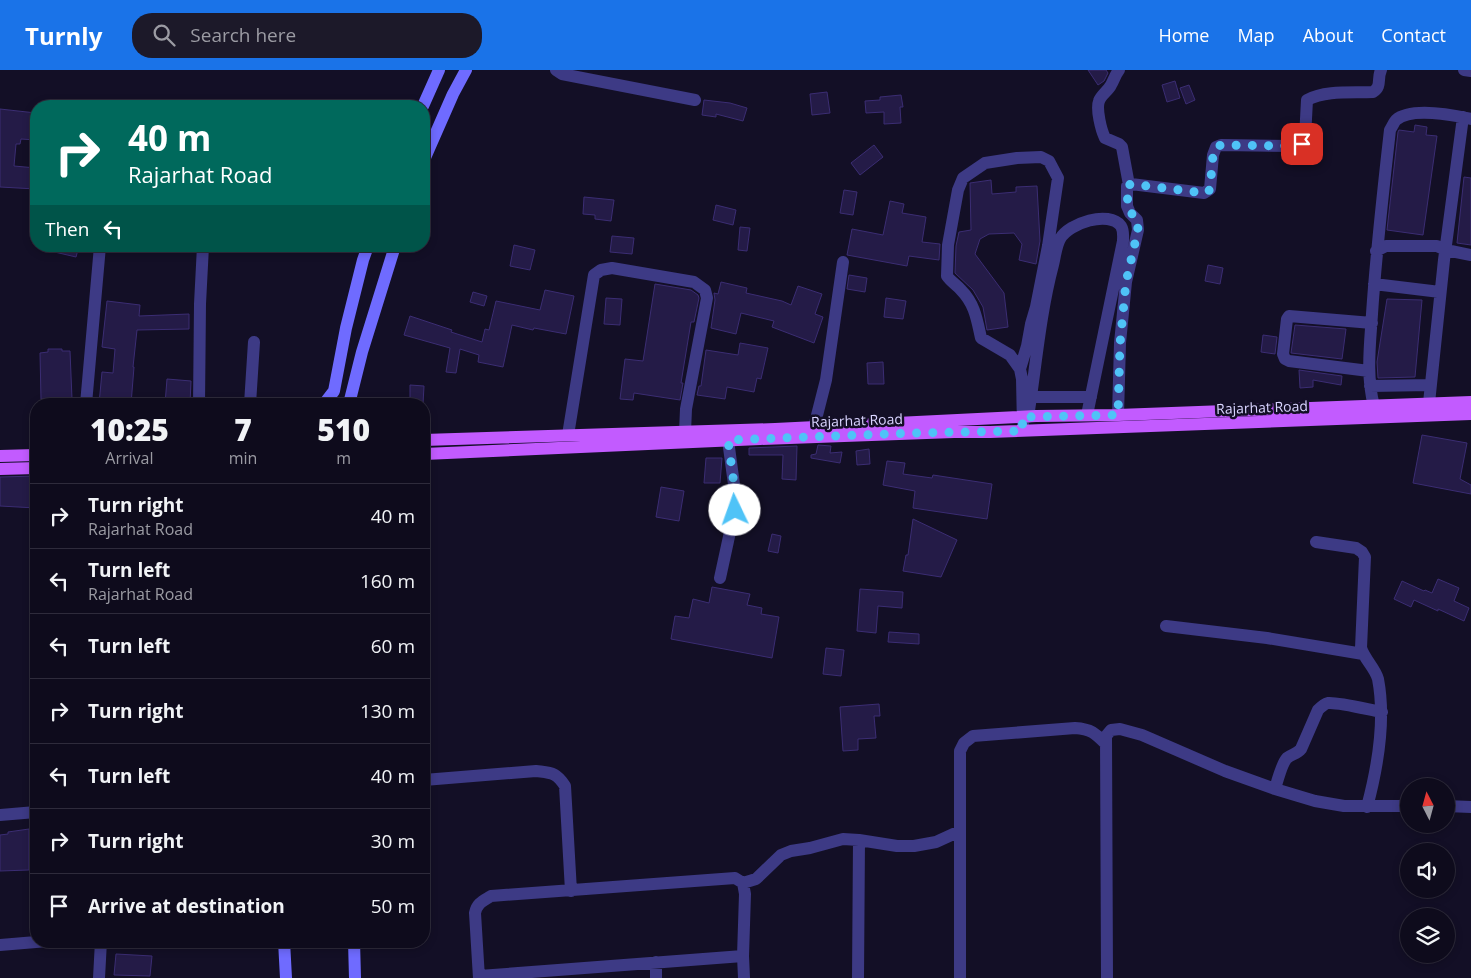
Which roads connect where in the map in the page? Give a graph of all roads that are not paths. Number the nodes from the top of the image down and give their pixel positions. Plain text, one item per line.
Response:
1 (439, 70) edge
2 (466, 70) edge
3 (556, 70) edge
4 (1118, 70) edge
5 (1464, 70) edge
6 (1380, 71) edge
7 (1471, 71) edge
8 (426, 100) edge
9 (695, 100) dead end
10 (1467, 118) edge
11 (430, 146) edge
12 (1129, 185) junction
13 (1446, 250) junction
14 (1376, 251) junction
15 (99, 252) edge
16 (203, 252) edge
17 (366, 252) edge
18 (393, 252) edge
19 (1471, 255) edge
20 (843, 262) dead end
21 (1374, 284) junction
22 (1440, 292) junction
23 (349, 316) junction
24 (1372, 323) junction
25 (254, 342) dead end
26 (1020, 369) junction
27 (1369, 371) junction
28 (1430, 385) junction
29 (1370, 386) junction
30 (1031, 397) junction
31 (1091, 397) junction
32 (87, 398) edge
33 (199, 398) edge
34 (250, 398) edge
35 (322, 398) edge
36 (329, 398) edge
37 (350, 398) edge
38 (1471, 402) edge
39 (1429, 403) junction
40 (1374, 412) junction
41 (1471, 414) edge
42 (1087, 415) junction
43 (1118, 415) junction
44 (1025, 417) junction
45 (814, 428) junction
46 (1023, 431) junction
47 (685, 432) junction
48 (568, 435) junction
49 (430, 440) edge
50 (728, 440) junction
51 (430, 454) edge
52 (30, 455) edge
53 (0, 456) edge
54 (30, 468) edge
55 (0, 470) edge
56 (1316, 542) dead end
57 (720, 578) dead end
58 (1166, 626) dead end
59 (1363, 654) junction
60 (1382, 712) junction
61 (1106, 744) junction
62 (430, 780) edge
63 (1275, 789) junction
64 (1400, 806) edge
65 (1455, 806) edge
66 (1471, 806) edge
67 (1367, 807) junction
68 (30, 812) edge
69 (0, 815) edge
70 (960, 831) junction
71 (858, 840) junction
72 (743, 883) junction
73 (571, 891) junction
74 (30, 943) edge
75 (0, 946) edge
76 (101, 948) edge
77 (284, 948) edge
78 (354, 948) edge
79 (743, 956) junction
80 (656, 962) junction
81 (479, 977) edge
82 (99, 978) edge
83 (286, 978) edge
84 (355, 978) edge
85 (656, 978) edge
86 (744, 978) edge
87 (858, 978) edge
88 (960, 978) edge
89 (1107, 978) edge

1 - 8 main road
2 - 11 main road
3 - 9 street
4 - 12 street
5 - 7 street
6 - 12 street
10 - 13 street
10 - 14 street
12 - 43 street
13 - 14 street
13 - 19 street
13 - 22 street
14 - 21 street
15 - 32 street
16 - 33 street
17 - 23 main road
18 - 37 main road
20 - 45 street
21 - 22 street
21 - 24 street
22 - 28 street
23 - 35 main road
23 - 36 main road
24 - 27 street
24 - 27 street
25 - 34 street
26 - 26 street
26 - 44 street
27 - 29 street
28 - 29 street
28 - 39 street
29 - 40 street
30 - 31 street
30 - 31 street
30 - 44 street
31 - 42 street
38 - 39 main road, Rajarhat Road
39 - 40 main road, Rajarhat Road
40 - 41 main road, Rajarhat Road
40 - 43 main road, Rajarhat Road
40 - 46 main road, Rajarhat Road
42 - 43 main road, Rajarhat Road
42 - 44 main road, Rajarhat Road
44 - 45 main road, Rajarhat Road
44 - 46 street
45 - 47 main road, Rajarhat Road
46 - 50 main road, Rajarhat Road
47 - 48 main road, Rajarhat Road
47 - 48 street
48 - 49 main road, Rajarhat Road
50 - 51 main road, Rajarhat Road
50 - 57 street
52 - 53 main road
54 - 55 main road
56 - 59 street
58 - 59 street
59 - 60 street
60 - 63 street
60 - 67 street
61 - 63 street
61 - 70 street
61 - 89 street
62 - 73 street
63 - 67 street
64 - 67 street
65 - 66 street
68 - 69 street
70 - 71 street
70 - 88 street
71 - 72 street
71 - 87 street
72 - 73 street
72 - 79 street
73 - 81 street
74 - 75 street
76 - 82 street
77 - 83 main road
78 - 84 main road
79 - 80 street
79 - 86 street
80 - 81 street
80 - 85 street

